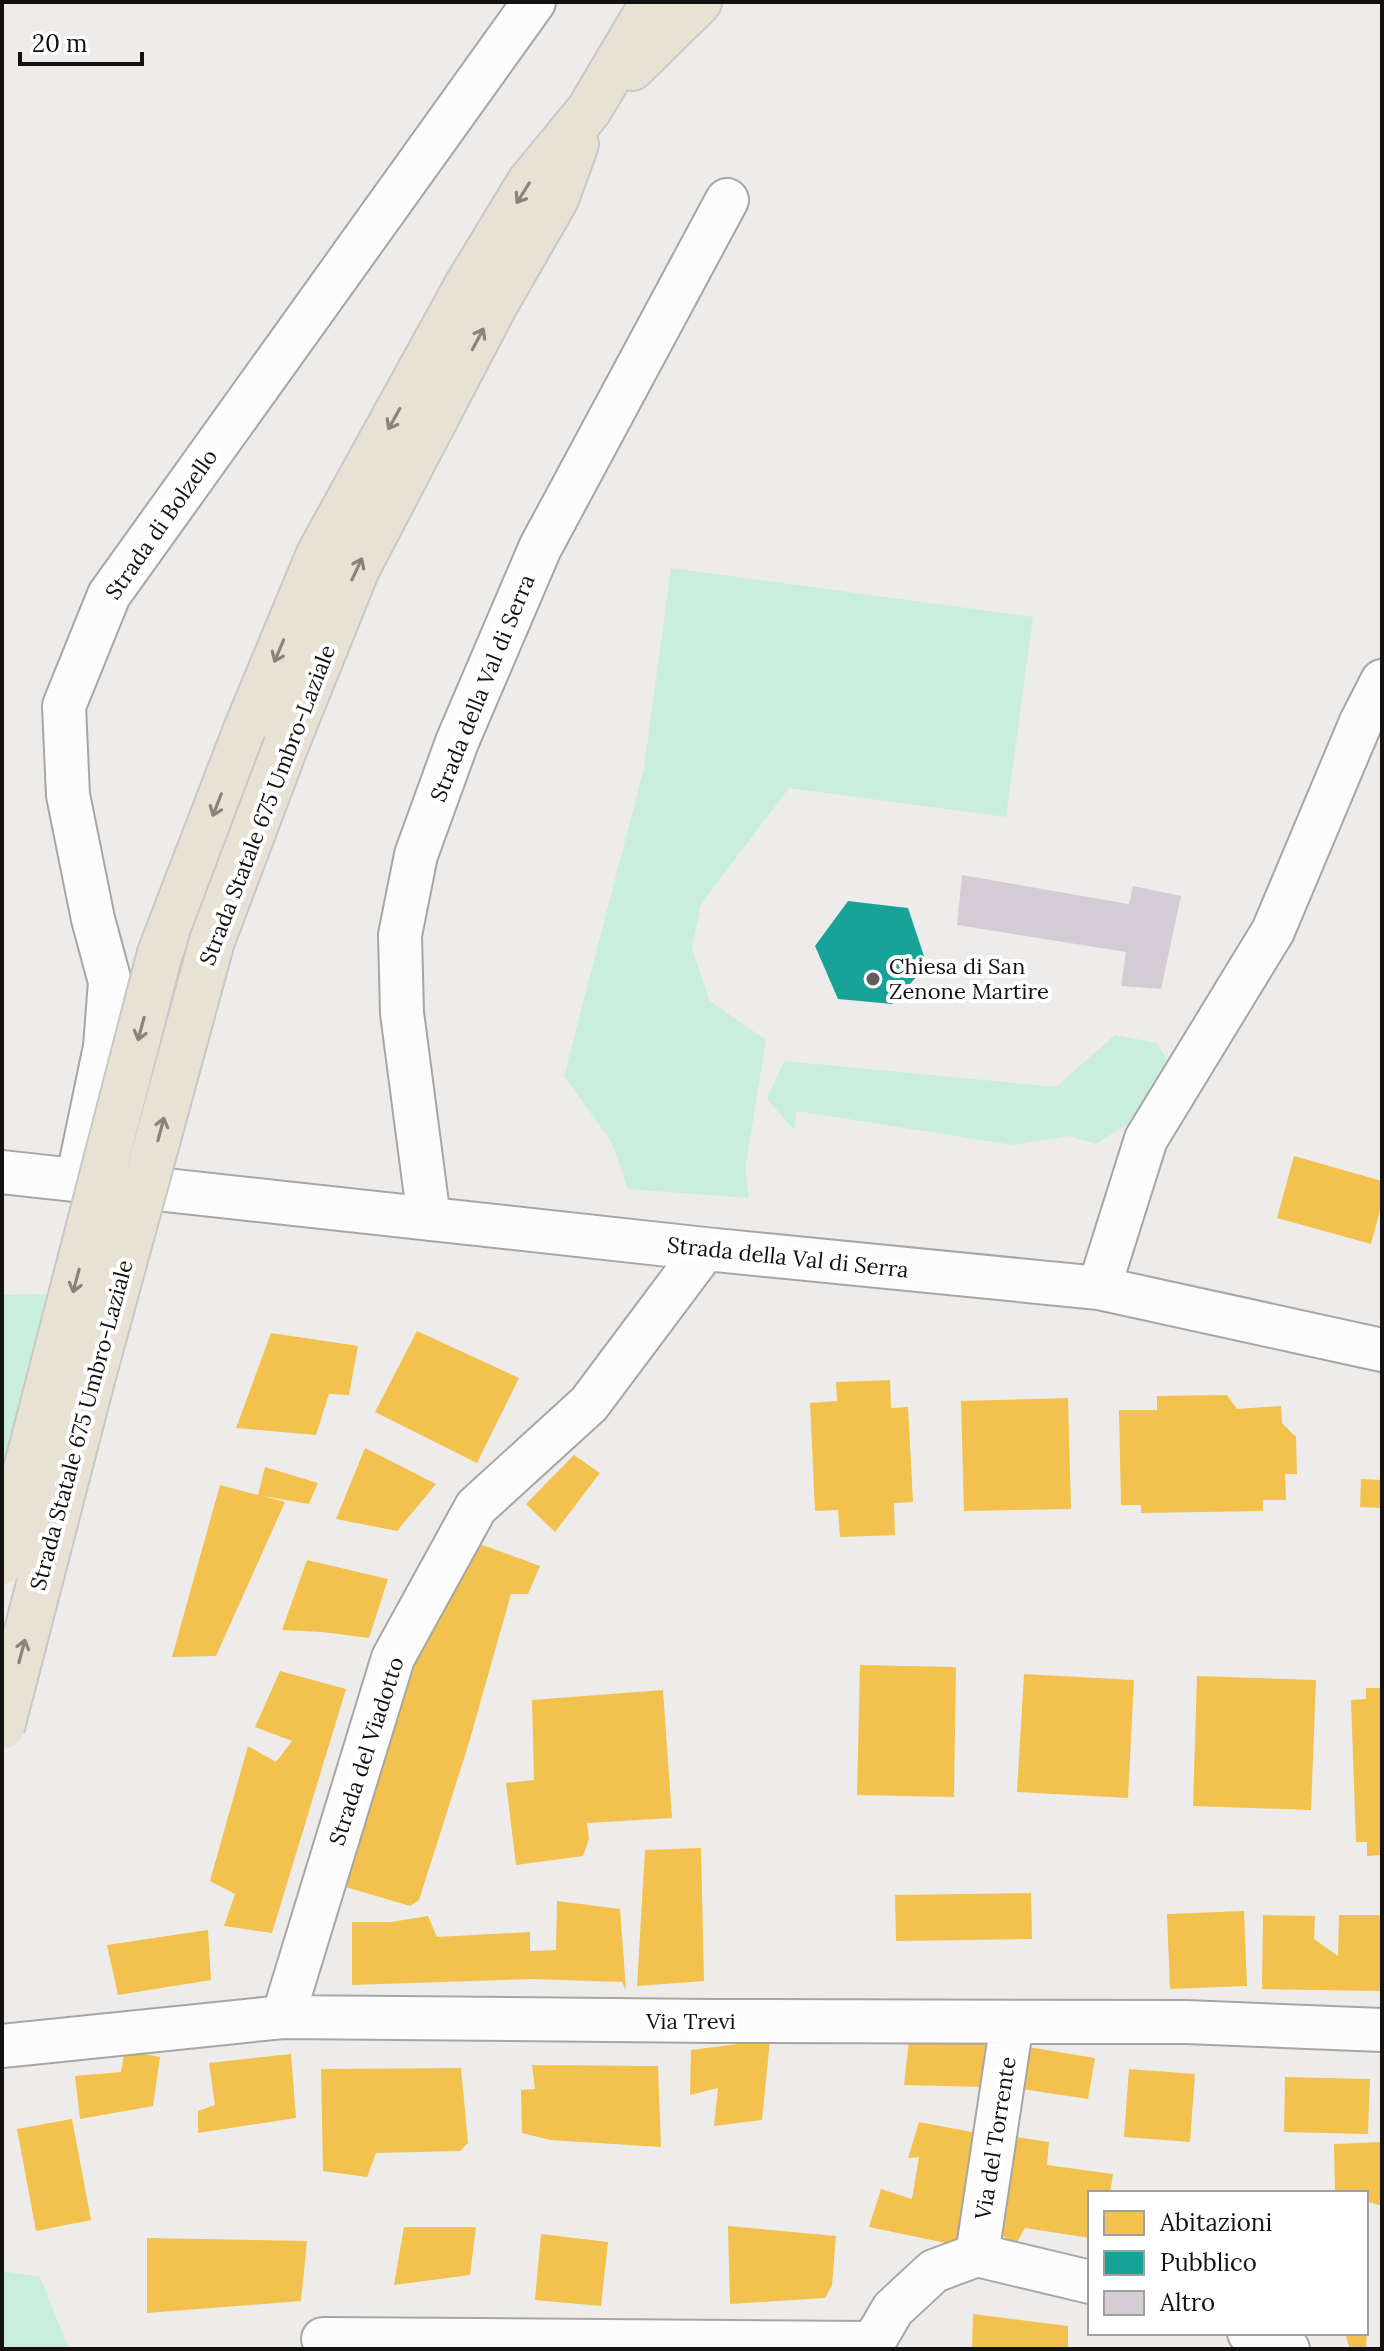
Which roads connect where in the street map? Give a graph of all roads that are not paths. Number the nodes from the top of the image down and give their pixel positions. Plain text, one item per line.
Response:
1 (534, 2) edge
2 (653, 2) edge
3 (699, 2) edge
4 (589, 110) junction
5 (727, 200) dead end
6 (1382, 681) edge
7 (2, 1172) edge
8 (77, 1181) junction
9 (429, 1219) junction
10 (705, 1249) junction
11 (1099, 1288) junction
12 (1382, 1350) edge
13 (2, 1562) edge
14 (2, 1727) edge
15 (283, 2017) junction
16 (1012, 2022) junction
17 (1382, 2030) edge
18 (2, 2046) edge
19 (977, 2255) junction
20 (1088, 2282) edge
21 (1254, 2335) edge
22 (323, 2339) dead end
23 (873, 2346) edge
24 (1288, 2349) edge

1 - 8 street, Strada di Bolzello
2 - 4 highway, Strada Statale 675 Umbro-Laziale
3 - 4 highway
4 -> 13 highway, Strada Statale 675 Umbro-Laziale, bridge
14 -> 4 highway, Strada Statale 675 Umbro-Laziale, bridge
5 - 9 street, Strada della Val di Serra
6 - 11 street
7 - 8 street, Strada della Val di Serra
8 - 9 street, Strada della Val di Serra
9 - 10 street, Strada della Val di Serra
10 - 11 street, Strada della Val di Serra
10 - 15 street, Strada del Viadotto
11 - 12 street, Strada della Val di Serra
15 - 16 street, Via Trevi
15 - 18 street, Via Trevi
16 - 17 street, Via Trevi
16 - 19 street, Via del Torrente
19 - 20 street
19 - 23 street
21 - 24 street
22 - 23 street

